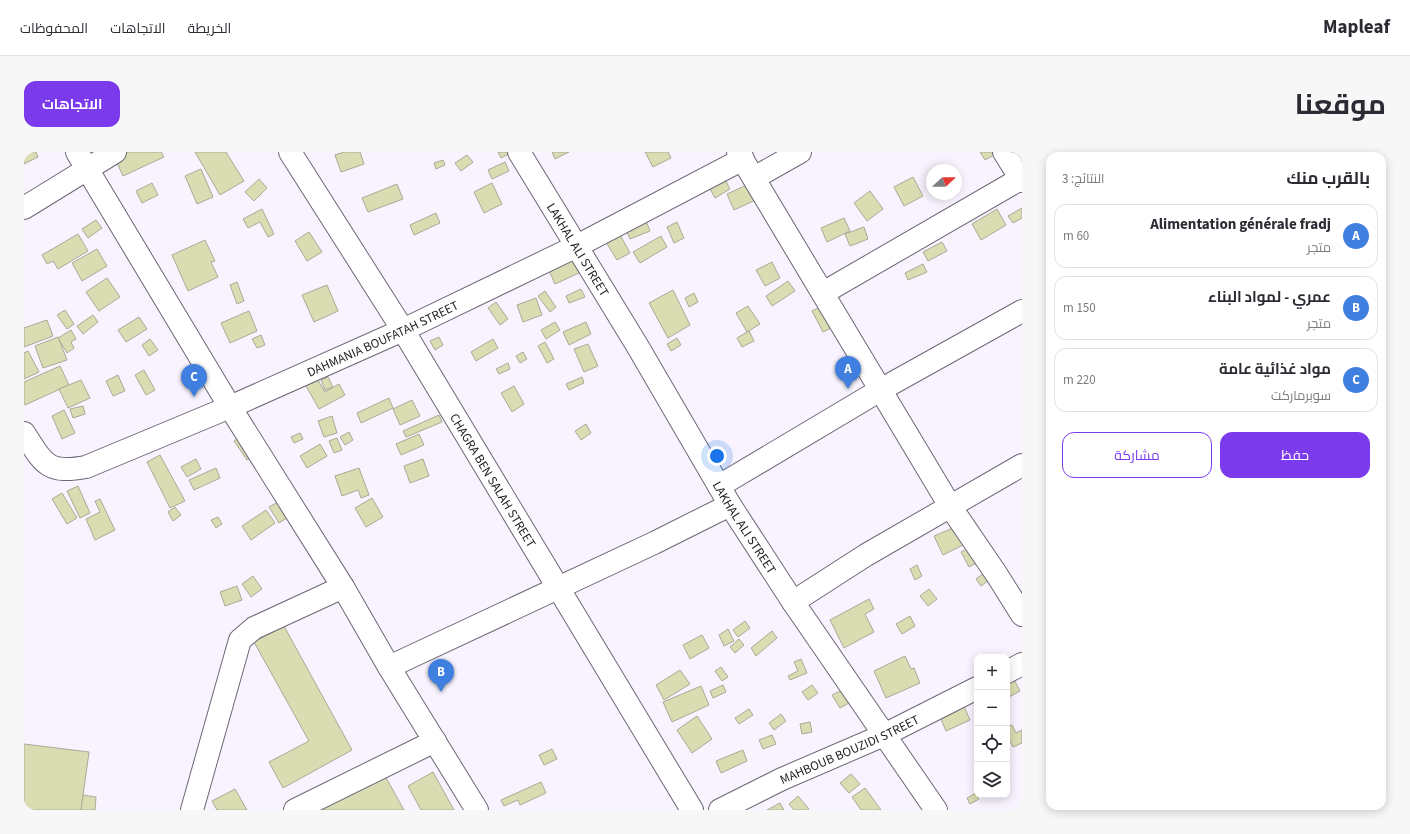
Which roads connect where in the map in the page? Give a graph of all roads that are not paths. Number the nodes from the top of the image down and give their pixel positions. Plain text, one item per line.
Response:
1 (116, 152) edge
2 (290, 152) edge
3 (519, 152) edge
4 (800, 152) edge
5 (1004, 152) edge
6 (740, 156) edge
7 (82, 160) edge
8 (754, 178) junction
9 (1022, 179) edge
10 (24, 208) edge
11 (577, 246) junction
12 (823, 293) junction
13 (1022, 311) edge
14 (403, 330) junction
15 (882, 390) junction
16 (230, 407) junction
17 (24, 433) edge
18 (1022, 465) edge
19 (719, 486) junction
20 (730, 505) junction
21 (950, 506) junction
22 (342, 587) junction
23 (557, 587) junction
24 (793, 602) junction
25 (1022, 616) edge
26 (1022, 664) edge
27 (389, 667) junction
28 (1010, 670) edge
29 (974, 690) edge
30 (884, 735) junction
31 (435, 741) junction
32 (192, 810) edge
33 (295, 810) edge
34 (477, 810) edge
35 (692, 810) edge
36 (720, 810) edge
37 (936, 810) edge

1 - 7 street
2 - 14 street, CHAGRA BEN SALAH STREET
3 - 11 street, LAKHAL ALI STREET
4 - 8 street
5 - 9 street
6 - 8 street
6 - 11 street, DAHMANIA BOUFATAH STREET
7 - 10 street
7 - 16 street
8 - 12 street
9 - 12 street
11 - 14 street, DAHMANIA BOUFATAH STREET
11 - 19 street, LAKHAL ALI STREET
12 - 15 street
13 - 15 street
14 - 16 street, DAHMANIA BOUFATAH STREET
14 - 23 street, CHAGRA BEN SALAH STREET
15 - 19 street
15 - 21 street
16 - 17 street, DAHMANIA BOUFATAH STREET
16 - 22 street
18 - 21 street
19 - 20 street, LAKHAL ALI STREET
20 - 23 street
20 - 24 street, LAKHAL ALI STREET
21 - 24 street
21 - 25 street
22 - 27 street
22 - 32 street
23 - 27 street
23 - 35 street, CHAGRA BEN SALAH STREET
24 - 30 street, LAKHAL ALI STREET
26 - 28 street
27 - 31 street
29 - 30 street, MAHBOUB BOUZIDI STREET
30 - 36 street, MAHBOUB BOUZIDI STREET
30 - 37 street, LAKHAL ALI STREET
31 - 33 street
31 - 34 street

